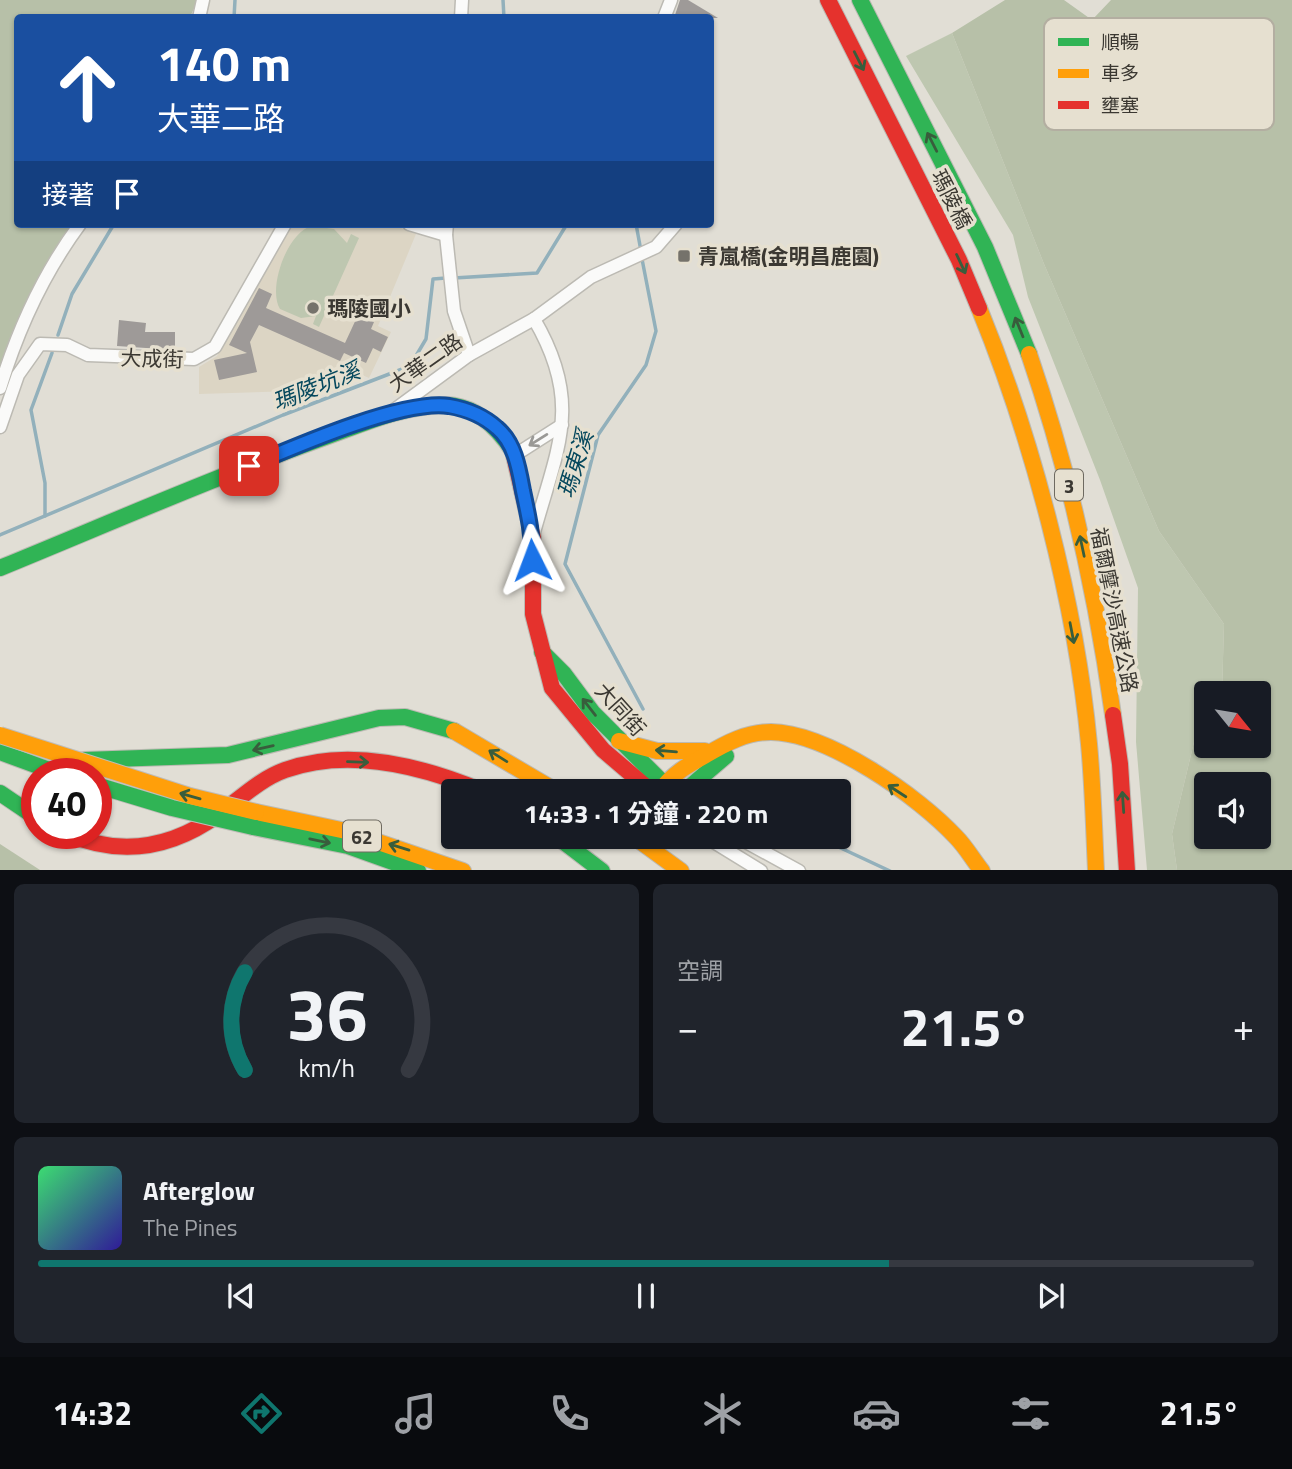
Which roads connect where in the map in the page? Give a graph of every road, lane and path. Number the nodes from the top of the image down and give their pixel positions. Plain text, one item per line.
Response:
1 (828, 0) edge
2 (860, 0) edge
3 (78, 228) edge
4 (283, 228) edge
5 (673, 228) edge
6 (447, 230) edge
7 (985, 247) joint
8 (534, 319) junction
9 (469, 355) junction
10 (0, 388) edge
11 (387, 415) junction
12 (562, 425) junction
13 (0, 427) edge
14 (515, 455) junction
15 (533, 538) junction
16 (0, 568) edge
17 (542, 652) junction
18 (0, 735) edge
19 (619, 741) junction
20 (714, 750) junction
21 (0, 752) edge
22 (66, 758) edge
23 (21, 760) edge
24 (112, 760) edge
25 (112, 771) edge
26 (852, 778) dead end
27 (451, 779) edge
28 (536, 779) edge
29 (646, 779) edge
30 (652, 779) edge
31 (669, 779) edge
32 (698, 779) edge
33 (112, 790) edge
34 (874, 792) dead end
35 (0, 793) edge
36 (21, 807) edge
37 (112, 848) edge
38 (574, 849) edge
39 (651, 849) edge
40 (726, 849) edge
41 (759, 849) edge
42 (960, 868) edge
43 (418, 870) edge
44 (463, 870) edge
45 (602, 870) edge
46 (681, 870) edge
47 (761, 870) edge
48 (799, 870) edge
49 (982, 870) edge
50 (1096, 870) edge
51 (1127, 870) edge

1 -> 50 main road, 瑪陵橋 / 3
7 -> 2 main road, 瑪陵橋 / 3
3 - 10 street
4 - 13 street, 大成街
5 - 8 street, 大華二路
6 - 9 street
51 -> 7 main road, 福爾摩沙高速公路 / 3
8 - 9 street, 大華二路
8 - 12 street
9 - 11 street, 大華二路
11 - 14 main road
11 - 16 main road, 大華二路
12 -> 14 street
12 - 15 street
14 - 15 main road, 大同街
15 - 17 main road, 大同街
19 -> 17 main road, 大同街
17 - 29 main road, 大同街
18 - 22 main road, 62, bridge
20 -> 19 main road
19 - 30 main road, 大同街
20 - 31 main road
49 -> 20 main road
21 - 23 main road
28 -> 24 main road, bridge
44 -> 25 main road, 62, bridge
26 - 32 main road
37 -> 27 main road
33 -> 43 main road, 62, bridge
34 - 42 main road
35 - 36 main road
38 - 45 main road
39 - 46 main road
40 - 47 street
41 - 48 street

